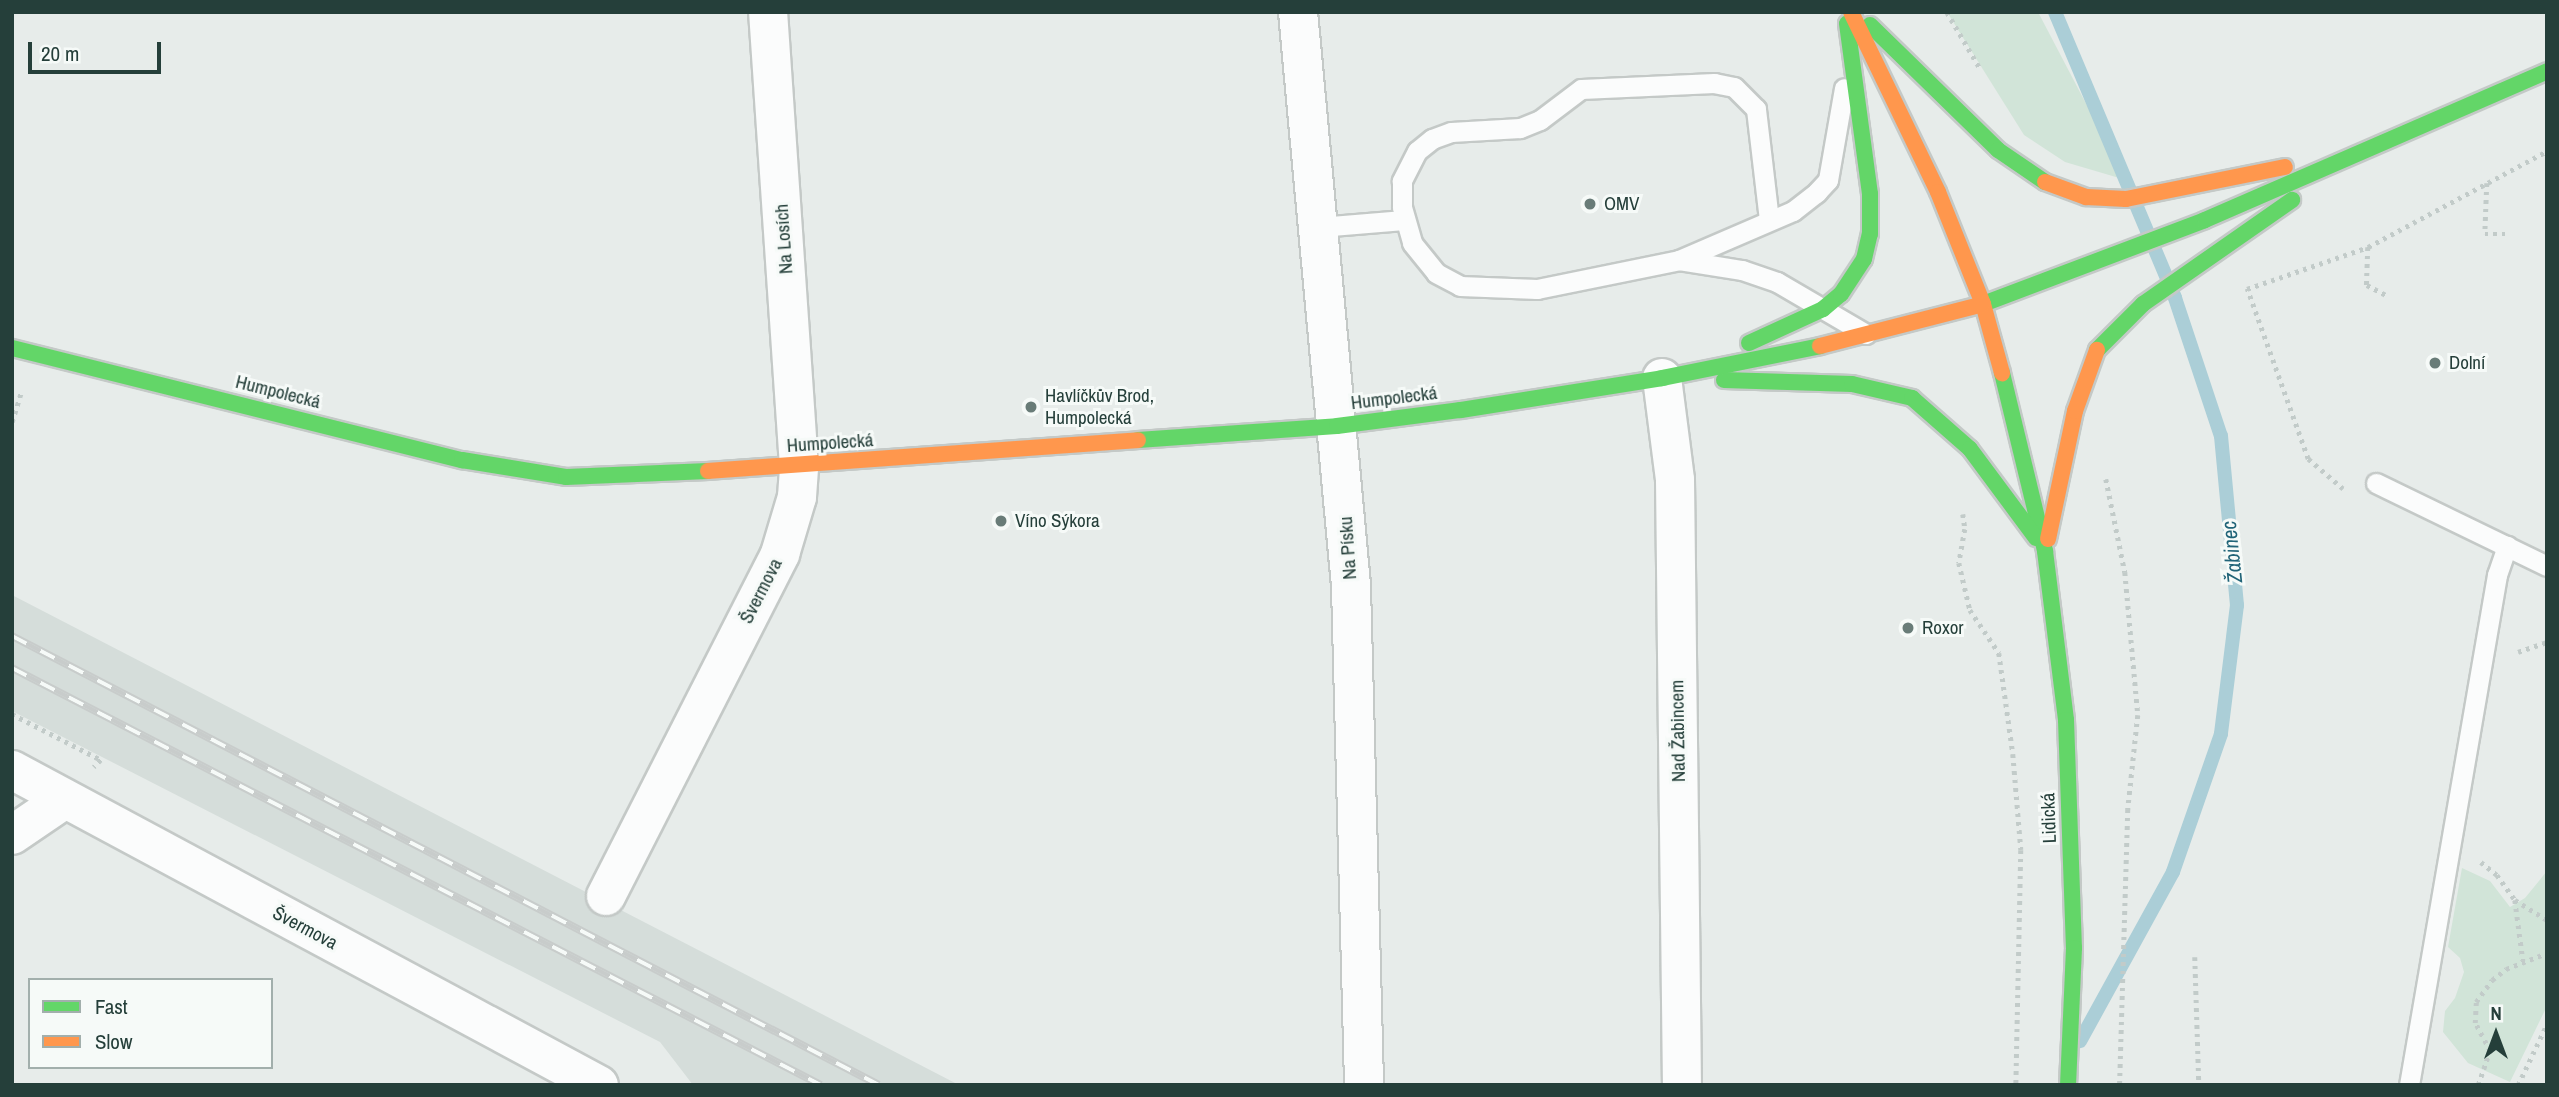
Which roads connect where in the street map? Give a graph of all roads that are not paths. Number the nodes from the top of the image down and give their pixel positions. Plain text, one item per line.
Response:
1 (768, 12) edge
2 (1298, 12) edge
3 (1845, 12) edge
4 (1851, 12) edge
5 (1858, 12) edge
6 (1850, 49) junction
7 (2547, 71) edge
8 (2359, 152) junction
9 (1404, 220) junction
10 (1769, 220) junction
11 (1319, 227) junction
12 (1679, 260) junction
13 (1983, 304) junction
14 (1823, 309) junction
15 (1870, 336) junction
16 (12, 348) edge
17 (1662, 378) junction
18 (1912, 398) joint
19 (1337, 426) junction
20 (799, 466) junction
21 (2376, 482) dead end
22 (2507, 546) junction
23 (2045, 551) junction
24 (2547, 566) edge
25 (12, 770) edge
26 (65, 799) junction
27 (12, 835) edge
28 (606, 896) dead end
29 (599, 1085) edge
30 (1364, 1085) edge
31 (1682, 1085) edge
32 (2068, 1085) edge
33 (2409, 1085) edge

1 - 20 street, Na Losích
2 - 11 street, Na Písku
3 - 6 main road
4 - 13 main road, Lidická
5 - 8 main road
6 - 10 lane
6 - 14 main road, Humpolecká
7 - 8 main road
8 - 13 main road, Humpolecká
8 - 23 main road, Lidická
9 - 10 lane
9 - 11 lane
9 - 12 lane
10 - 12 lane
11 - 19 street, Na Písku
12 - 14 lane
13 - 15 main road, Humpolecká
13 - 23 main road, Lidická
14 - 15 lane
14 - 17 main road, Humpolecká
15 - 17 main road, Humpolecká
16 - 20 main road, Humpolecká
17 - 18 main road, Humpolecká
17 - 19 main road, Humpolecká
17 - 31 street, Nad Žabincem
18 - 23 main road, Lidická
19 - 20 main road, Humpolecká
19 - 30 street, Na Písku
20 - 28 street, Švermova
21 - 22 lane
22 - 24 lane
22 - 33 lane
23 - 32 main road, Lidická
25 - 26 street, Švermova
26 - 27 street
26 - 29 street, Švermova

